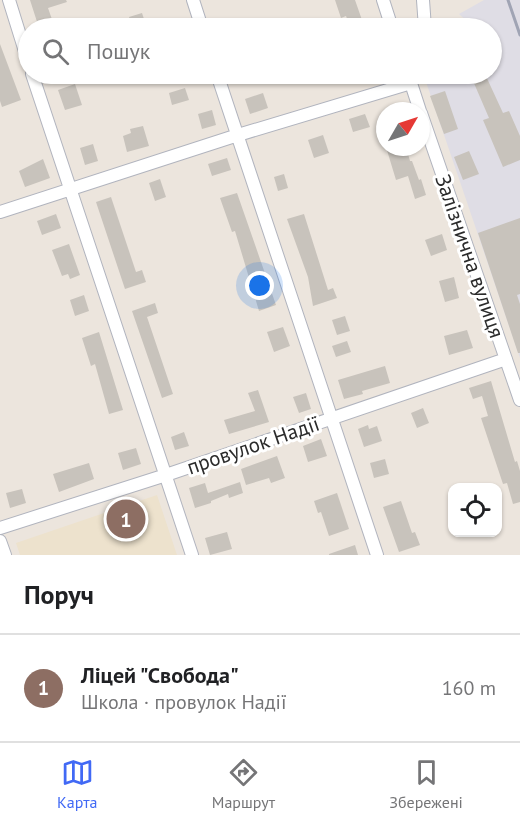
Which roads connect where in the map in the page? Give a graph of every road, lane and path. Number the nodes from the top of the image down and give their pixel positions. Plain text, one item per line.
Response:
1 (9, 0) edge
2 (193, 0) edge
3 (383, 0) edge
4 (423, 0) edge
5 (199, 18) edge
6 (389, 18) edge
7 (424, 18) edge
8 (18, 29) edge
9 (35, 84) edge
10 (220, 84) edge
11 (391, 84) edge
12 (411, 84) edge
13 (417, 102) edge
14 (238, 135) junction
15 (430, 138) edge
16 (70, 188) junction
17 (0, 212) edge
18 (506, 359) junction
19 (520, 400) edge
20 (331, 418) junction
21 (166, 475) junction
22 (0, 528) edge
23 (0, 541) edge
24 (5, 555) edge
25 (192, 555) edge
26 (377, 555) edge

1 - 8 street
2 - 5 street
3 - 6 street
4 - 7 street
9 - 16 street
10 - 14 street
11 - 14 street
12 - 13 street, Залізнична вулиця
14 - 16 street
14 - 20 street
15 - 18 street, Залізнична вулиця
16 - 17 street
16 - 21 street
18 - 19 street, Залізнична вулиця
18 - 20 street, провулок Надії
20 - 21 street, провулок Надії
20 - 26 street
21 - 22 street, провулок Надії
21 - 25 street
23 - 24 street

